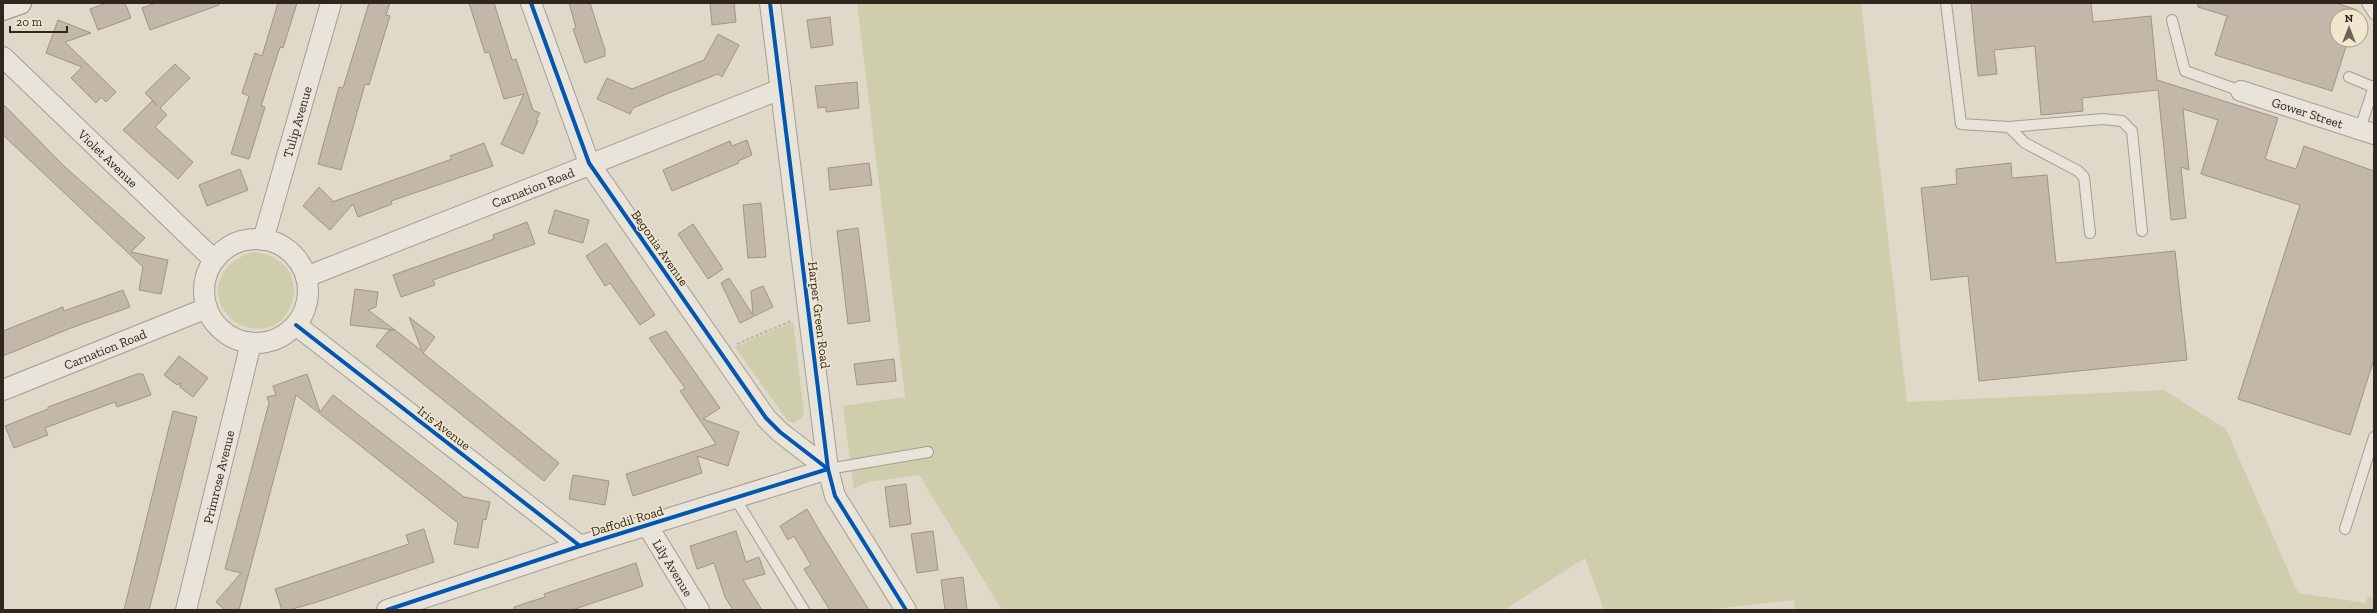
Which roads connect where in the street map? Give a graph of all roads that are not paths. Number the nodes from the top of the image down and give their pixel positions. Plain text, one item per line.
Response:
1 (20, 3) edge
2 (331, 3) edge
3 (531, 3) edge
4 (770, 3) edge
5 (1946, 3) edge
6 (2367, 3) edge
7 (3, 9) edge
8 (2374, 14) edge
9 (2172, 20) dead end
10 (3, 57) edge
11 (2349, 77) dead end
12 (2374, 87) edge
13 (781, 89) junction
14 (2241, 91) joint
15 (2009, 128) junction
16 (2367, 131) edge
17 (589, 163) junction
18 (2142, 231) dead end
19 (2090, 233) dead end
20 (263, 240) junction
21 (214, 260) junction
22 (306, 277) junction
23 (207, 308) junction
24 (296, 325) junction
25 (251, 343) junction
26 (3, 390) edge
27 (2374, 437) edge
28 (928, 452) dead end
29 (828, 469) junction
30 (735, 498) junction
31 (647, 525) junction
32 (2345, 529) dead end
33 (580, 546) junction
34 (186, 610) edge
35 (387, 610) edge
36 (699, 610) edge
37 (804, 610) edge
38 (906, 610) edge

1 - 7 street
2 - 20 street, Tulip Avenue
3 - 17 street, Begonia Avenue
4 - 13 street, Harper Green Road
5 - 15 lane
6 - 8 lane
9 - 14 lane
10 - 21 street, Violet Avenue
11 - 12 lane
12 - 16 lane
13 - 17 street, Carnation Road
13 - 29 street, Harper Green Road
14 - 16 street, Gower Street
15 - 18 lane
15 - 19 lane
17 - 22 street, Carnation Road
17 - 29 street, Begonia Avenue
20 - 21 street
20 - 22 street
21 - 23 street
22 - 24 street
23 - 25 street
23 - 26 street, Carnation Road
24 - 25 street
24 - 33 street, Iris Avenue
25 - 34 street, Primrose Avenue
27 - 32 lane
28 - 29 lane
29 - 30 street, Daffodil Road
29 - 38 street, Harper Green Road
30 - 31 street, Daffodil Road
30 - 37 lane
31 - 33 street, Daffodil Road
31 - 36 street, Lily Avenue
33 - 35 street, Daffodil Road

